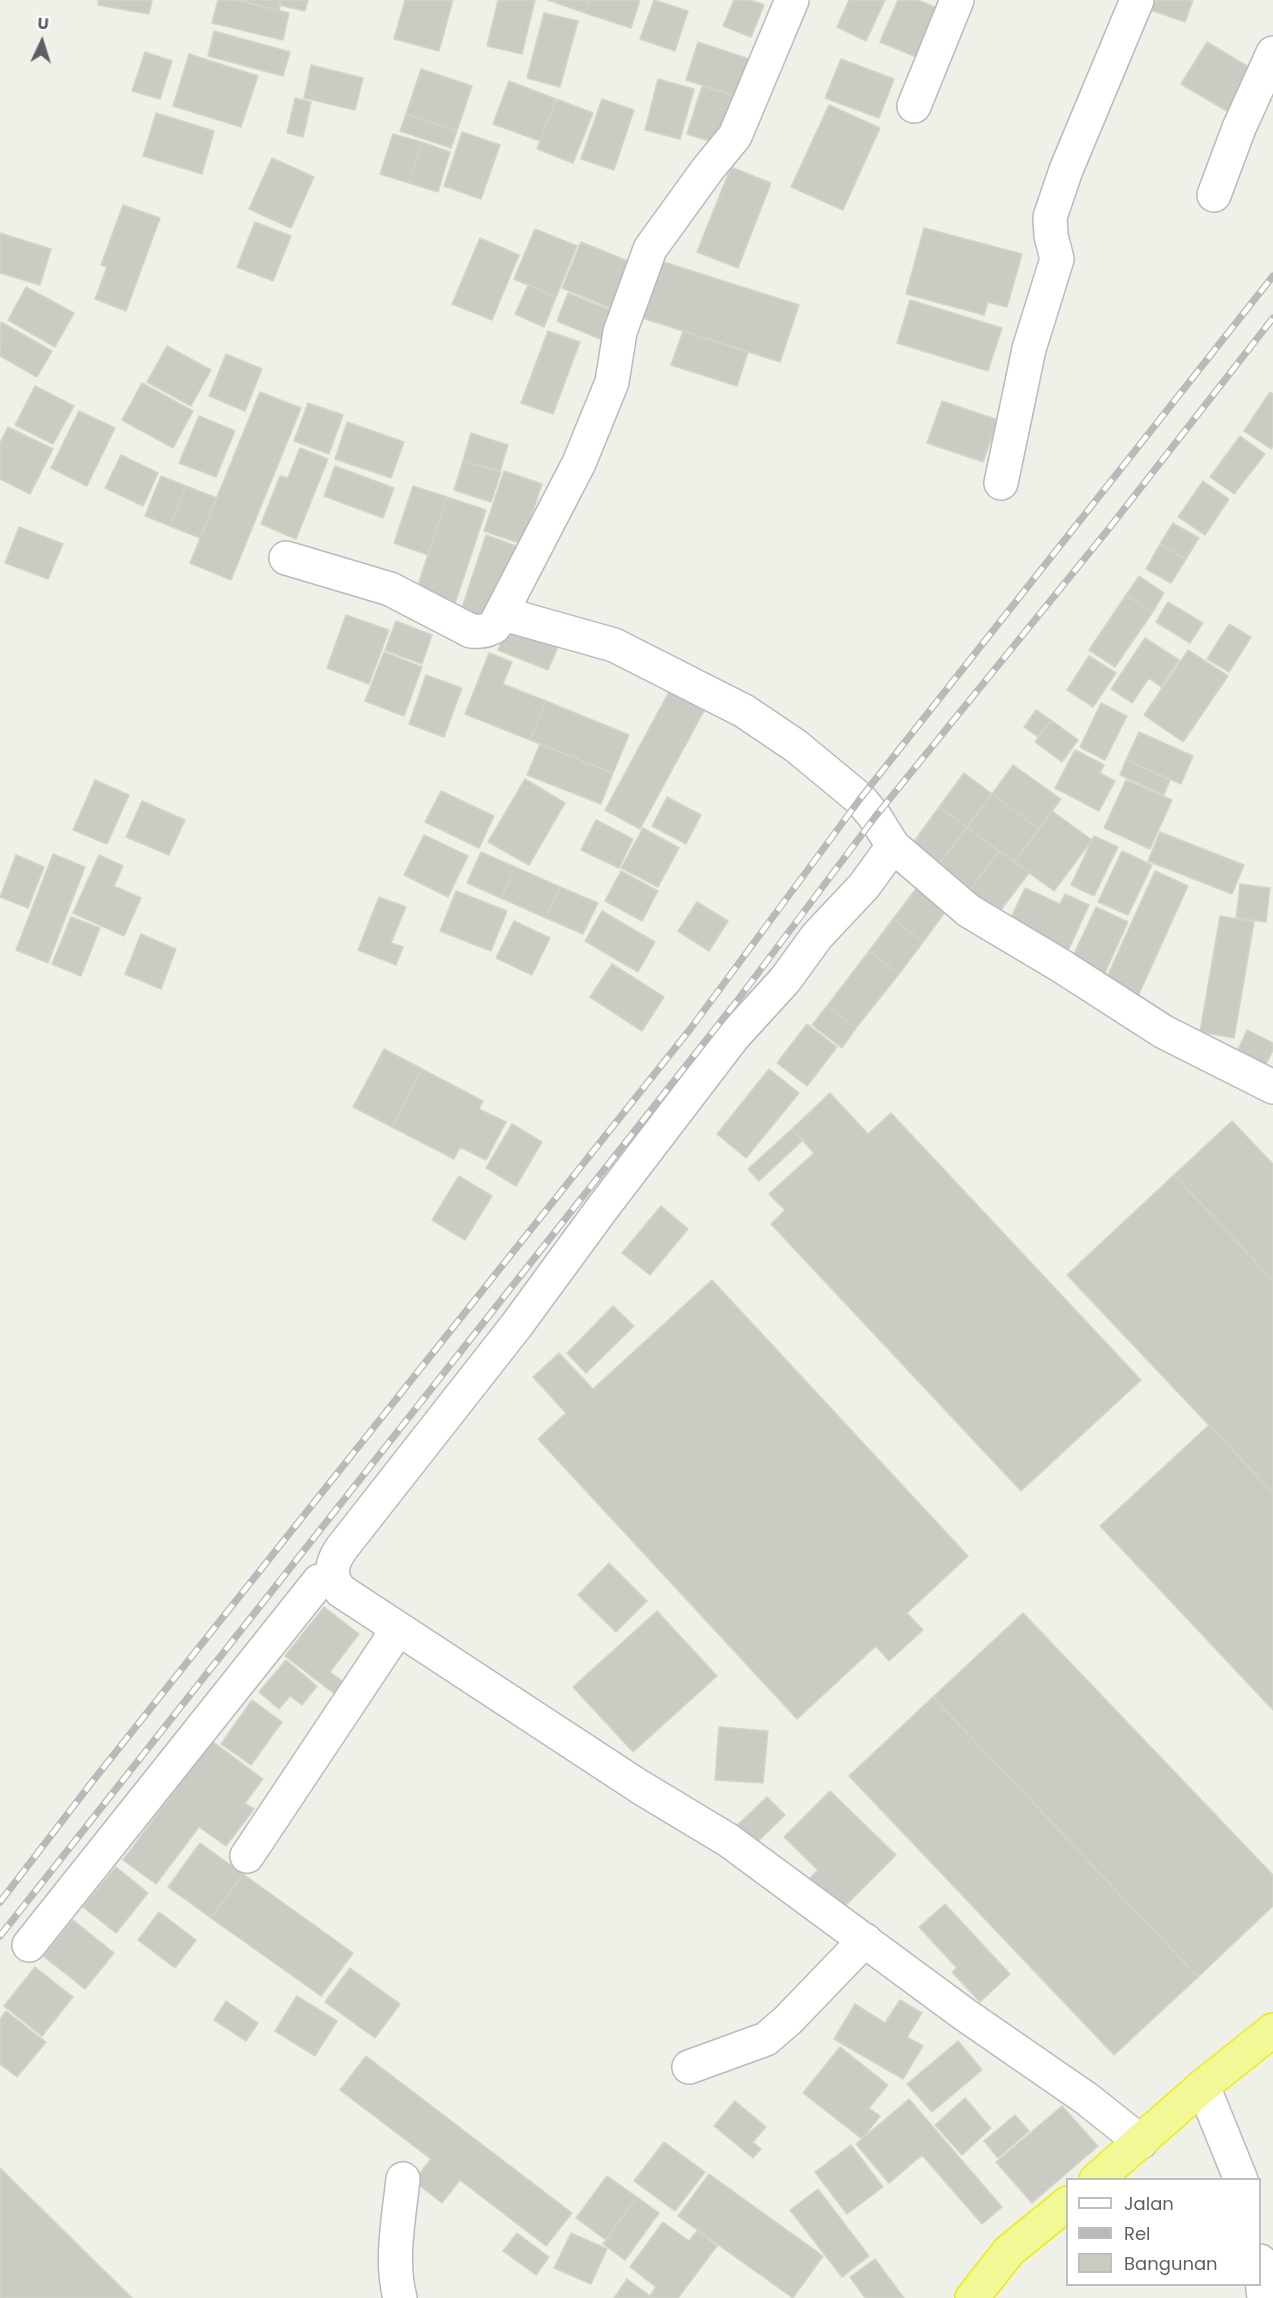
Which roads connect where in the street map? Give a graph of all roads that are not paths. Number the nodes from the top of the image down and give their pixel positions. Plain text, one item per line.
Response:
1 (792, 0) edge
2 (957, 0) edge
3 (1137, 0) edge
4 (1273, 53) edge
5 (914, 106) dead end
6 (1214, 195) dead end
7 (1000, 483) dead end
8 (286, 558) dead end
9 (494, 627) junction
10 (893, 846) junction
11 (1273, 1087) edge
12 (334, 1581) junction
13 (399, 1629) junction
14 (247, 1856) dead end
15 (865, 1940) junction
16 (29, 1945) dead end
17 (1273, 2030) edge
18 (689, 2067) dead end
19 (1203, 2086) junction
20 (1141, 2142) junction
21 (1098, 2178) edge
22 (1240, 2178) edge
23 (403, 2179) dead end
24 (1066, 2205) edge
25 (1261, 2273) edge
26 (400, 2298) edge
27 (972, 2298) edge
28 (1263, 2298) edge

1 - 9 street
2 - 5 street
3 - 7 street
4 - 6 street
8 - 9 street
9 - 10 street
10 - 11 street
10 - 12 street
12 - 13 street
12 - 16 street
13 - 14 street
13 - 15 street
15 - 18 street
15 - 20 street
17 - 19 highway
19 - 20 highway
19 - 22 street
20 - 21 highway
23 - 26 street
24 - 27 highway
25 - 28 street

